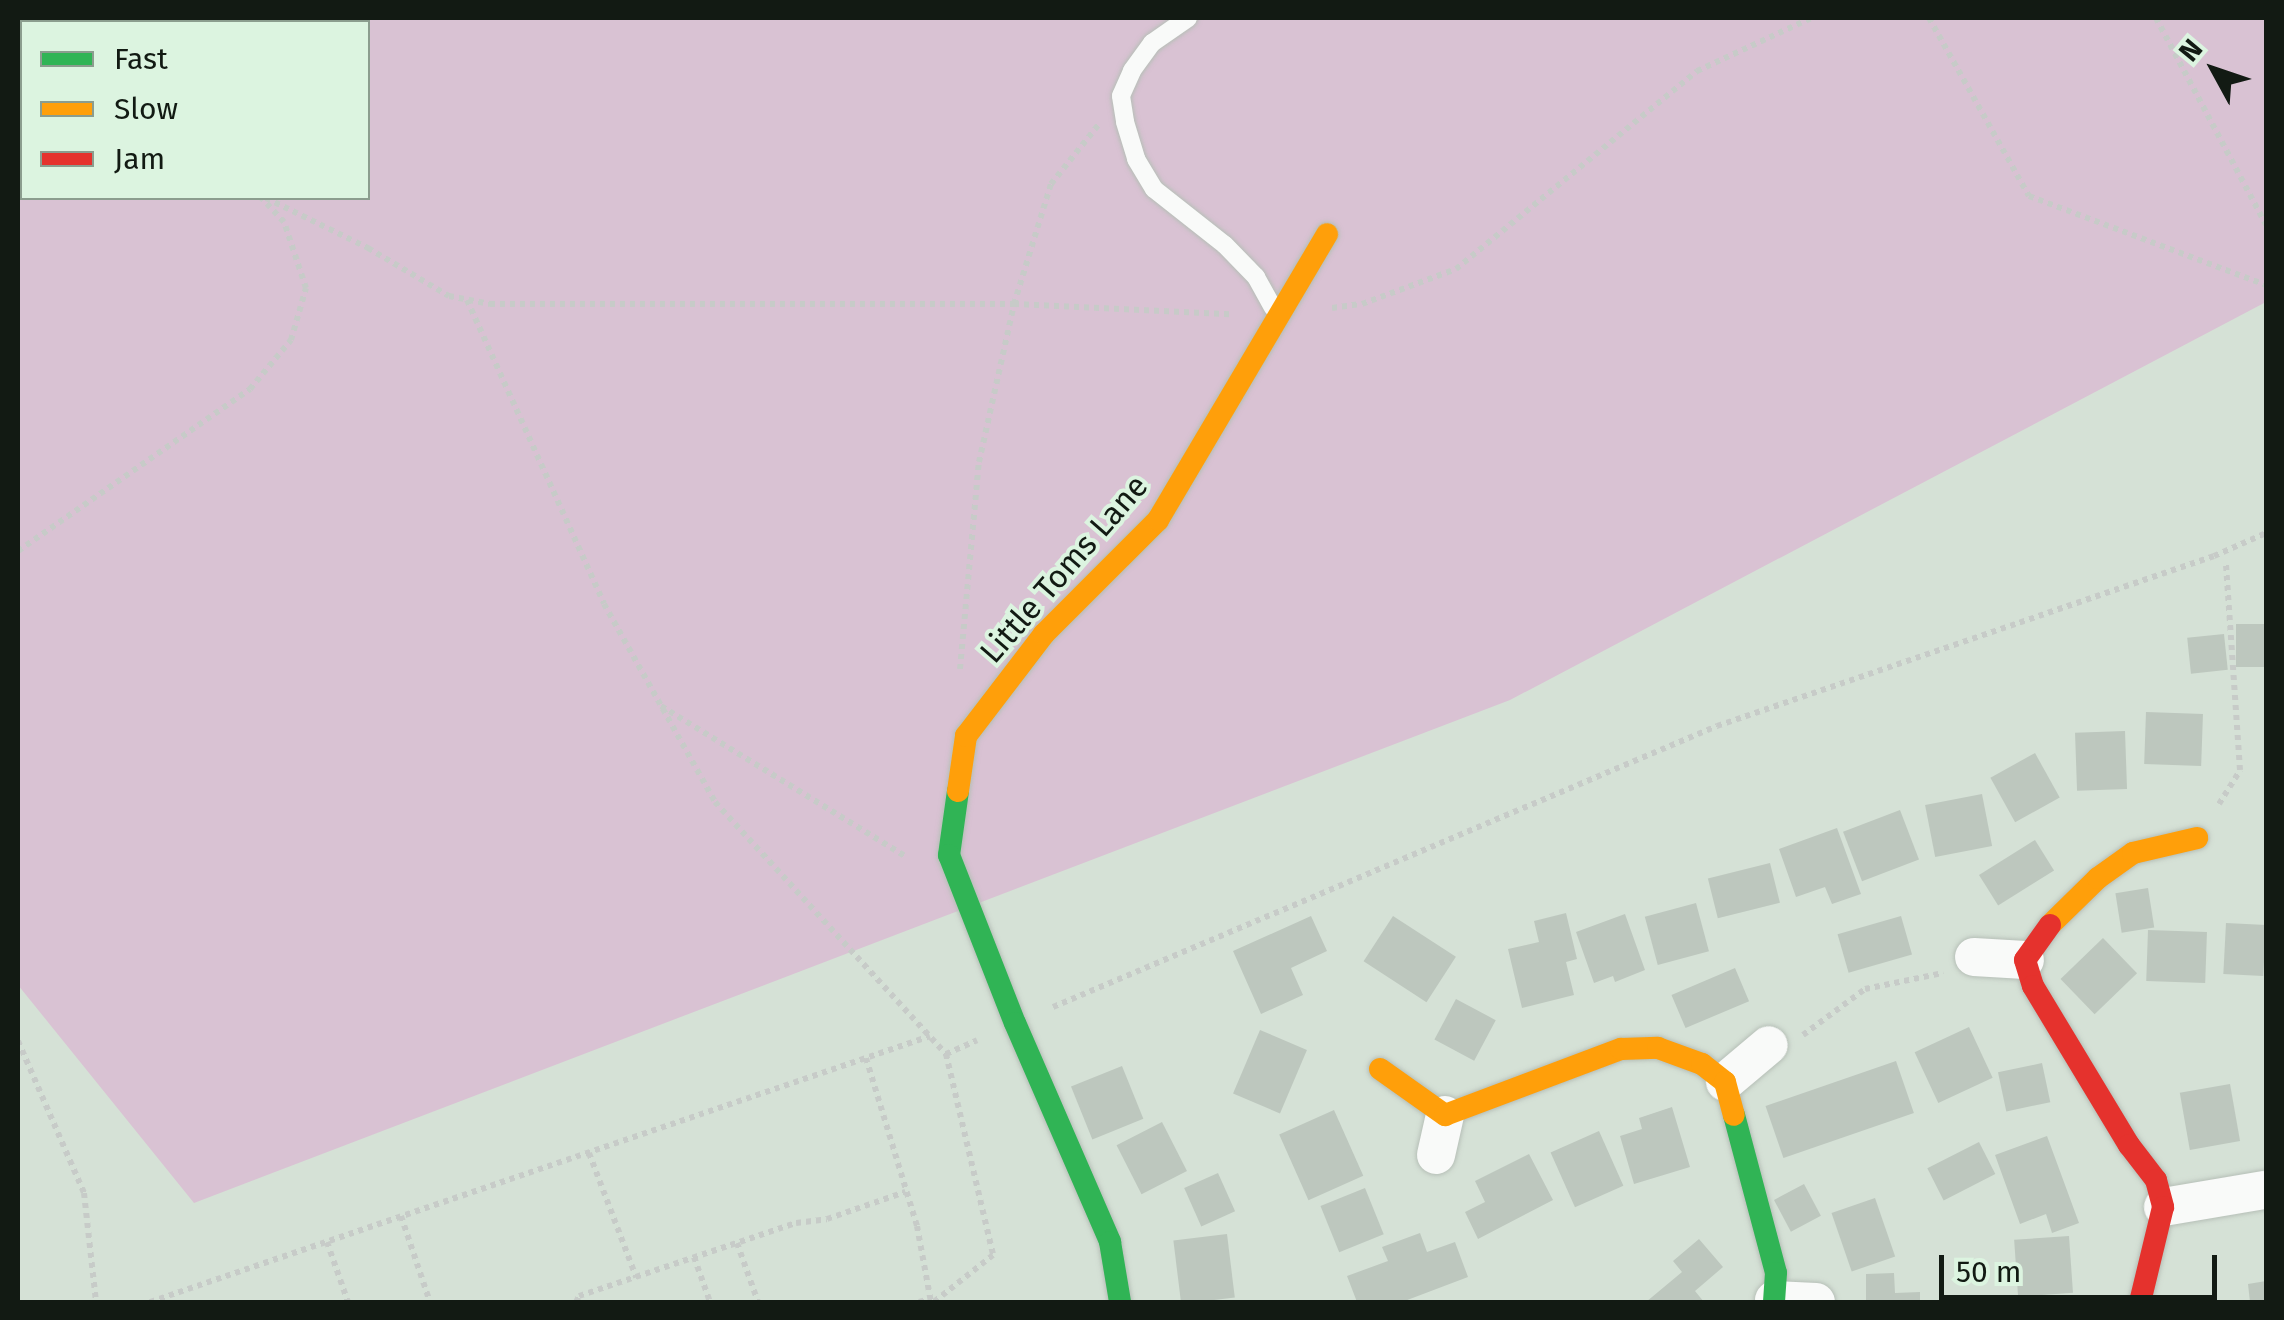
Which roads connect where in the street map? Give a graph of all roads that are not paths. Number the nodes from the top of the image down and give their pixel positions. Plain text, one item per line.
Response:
1 (1188, 18) edge
2 (1327, 234) dead end
3 (1278, 317) junction
4 (2197, 838) road end
5 (1974, 957) road end
6 (2025, 960) junction
7 (1769, 1045) road end
8 (1380, 1069) dead end
9 (1726, 1082) junction
10 (1445, 1114) junction
11 (1436, 1156) dead end
12 (2264, 1190) edge
13 (2163, 1207) junction
14 (1774, 1301) edge
15 (1120, 1302) edge
16 (1816, 1302) edge
17 (2140, 1302) edge

1 - 3 lane
2 - 3 street, Little Toms Lane
3 - 15 street, Little Toms Lane
4 - 6 street
5 - 6 street
6 - 13 street
7 - 9 street
8 - 10 street
9 - 10 street
9 - 14 street
10 - 11 street
12 - 13 street
13 - 17 street
14 - 16 street

